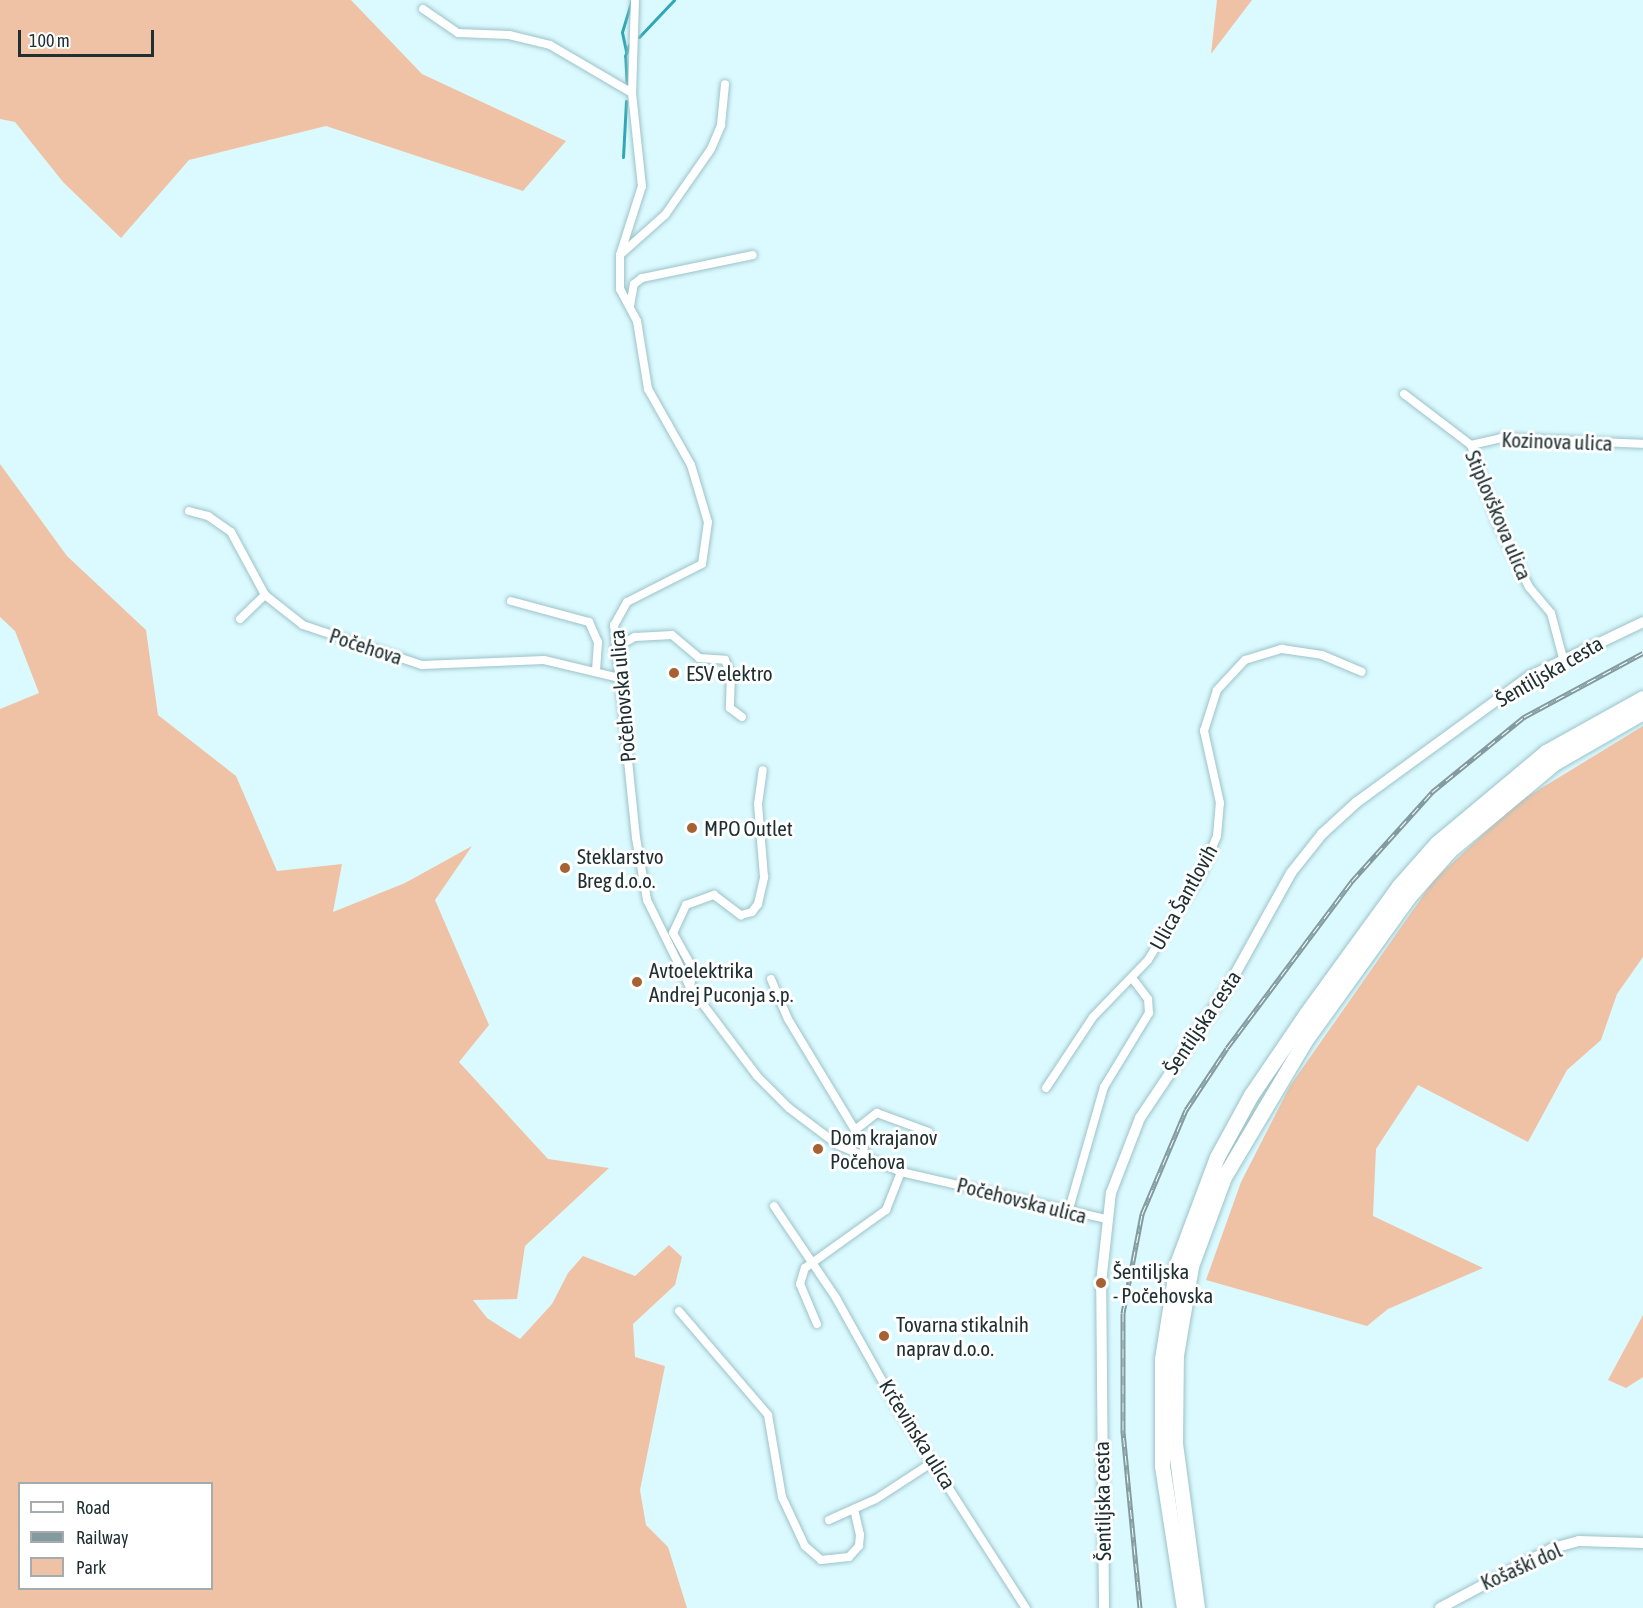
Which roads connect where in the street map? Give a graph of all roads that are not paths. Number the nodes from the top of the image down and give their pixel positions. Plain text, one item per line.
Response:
1 (635, 0) edge
2 (423, 9) dead end
3 (726, 84) dead end
4 (632, 93) junction
5 (620, 255) junction
6 (753, 255) dead end
7 (630, 306) junction
8 (1404, 394) dead end
9 (1643, 444) edge
10 (1471, 445) junction
11 (189, 511) dead end
12 (265, 595) junction
13 (511, 601) dead end
14 (240, 619) dead end
15 (1643, 622) edge
16 (615, 648) junction
17 (1563, 658) junction
18 (598, 670) junction
19 (1362, 672) dead end
20 (619, 678) junction
21 (1643, 698) edge
22 (1643, 712) edge
23 (742, 717) dead end
24 (764, 771) dead end
25 (1132, 978) junction
26 (771, 979) dead end
27 (690, 987) junction
28 (1046, 1088) dead end
29 (855, 1130) junction
30 (929, 1132) dead end
31 (863, 1159) junction
32 (901, 1172) junction
33 (774, 1206) dead end
34 (1069, 1209) junction
35 (1107, 1219) junction
36 (810, 1261) junction
37 (679, 1311) dead end
38 (817, 1324) dead end
39 (933, 1462) junction
40 (854, 1509) junction
41 (829, 1520) dead end
42 (1643, 1543) edge
43 (1026, 1608) edge
44 (1104, 1608) edge
45 (1184, 1608) edge
46 (1197, 1608) edge
47 (1440, 1608) edge

1 - 4 street, Počehovska ulica
2 - 4 street
3 - 5 street
4 - 5 street, Počehovska ulica
5 - 7 street, Počehovska ulica
6 - 7 street
7 - 16 street, Počehovska ulica
8 - 10 street, Stiplovškova ulica
9 - 10 street, Kozinova ulica
10 - 17 street, Stiplovškova ulica
11 - 12 street, Počehova
12 - 14 street
12 - 18 street, Počehova
13 - 18 street
15 - 17 street, Šentiljska cesta
16 - 20 street, Počehovska ulica
16 - 23 street
17 - 35 street, Šentiljska cesta
18 - 20 street, Počehova
19 - 25 street, Ulica Šantlovih
20 - 27 street, Počehovska ulica
21 - 45 highway
22 - 46 highway
24 - 27 street
25 - 28 street, Ulica Šantlovih
25 - 34 street
26 - 29 street
27 - 31 street, Počehovska ulica
29 - 30 street
29 - 31 street
31 - 32 street, Počehovska ulica
32 - 34 street, Počehovska ulica
32 - 36 street
33 - 36 street, Krčevinska ulica
34 - 35 street, Počehovska ulica
35 - 44 street, Šentiljska cesta
36 - 38 street
36 - 39 street, Krčevinska ulica
37 - 40 street
39 - 40 street
39 - 43 street, Krčevinska ulica
40 - 41 street
42 - 47 street, Košaški dol

